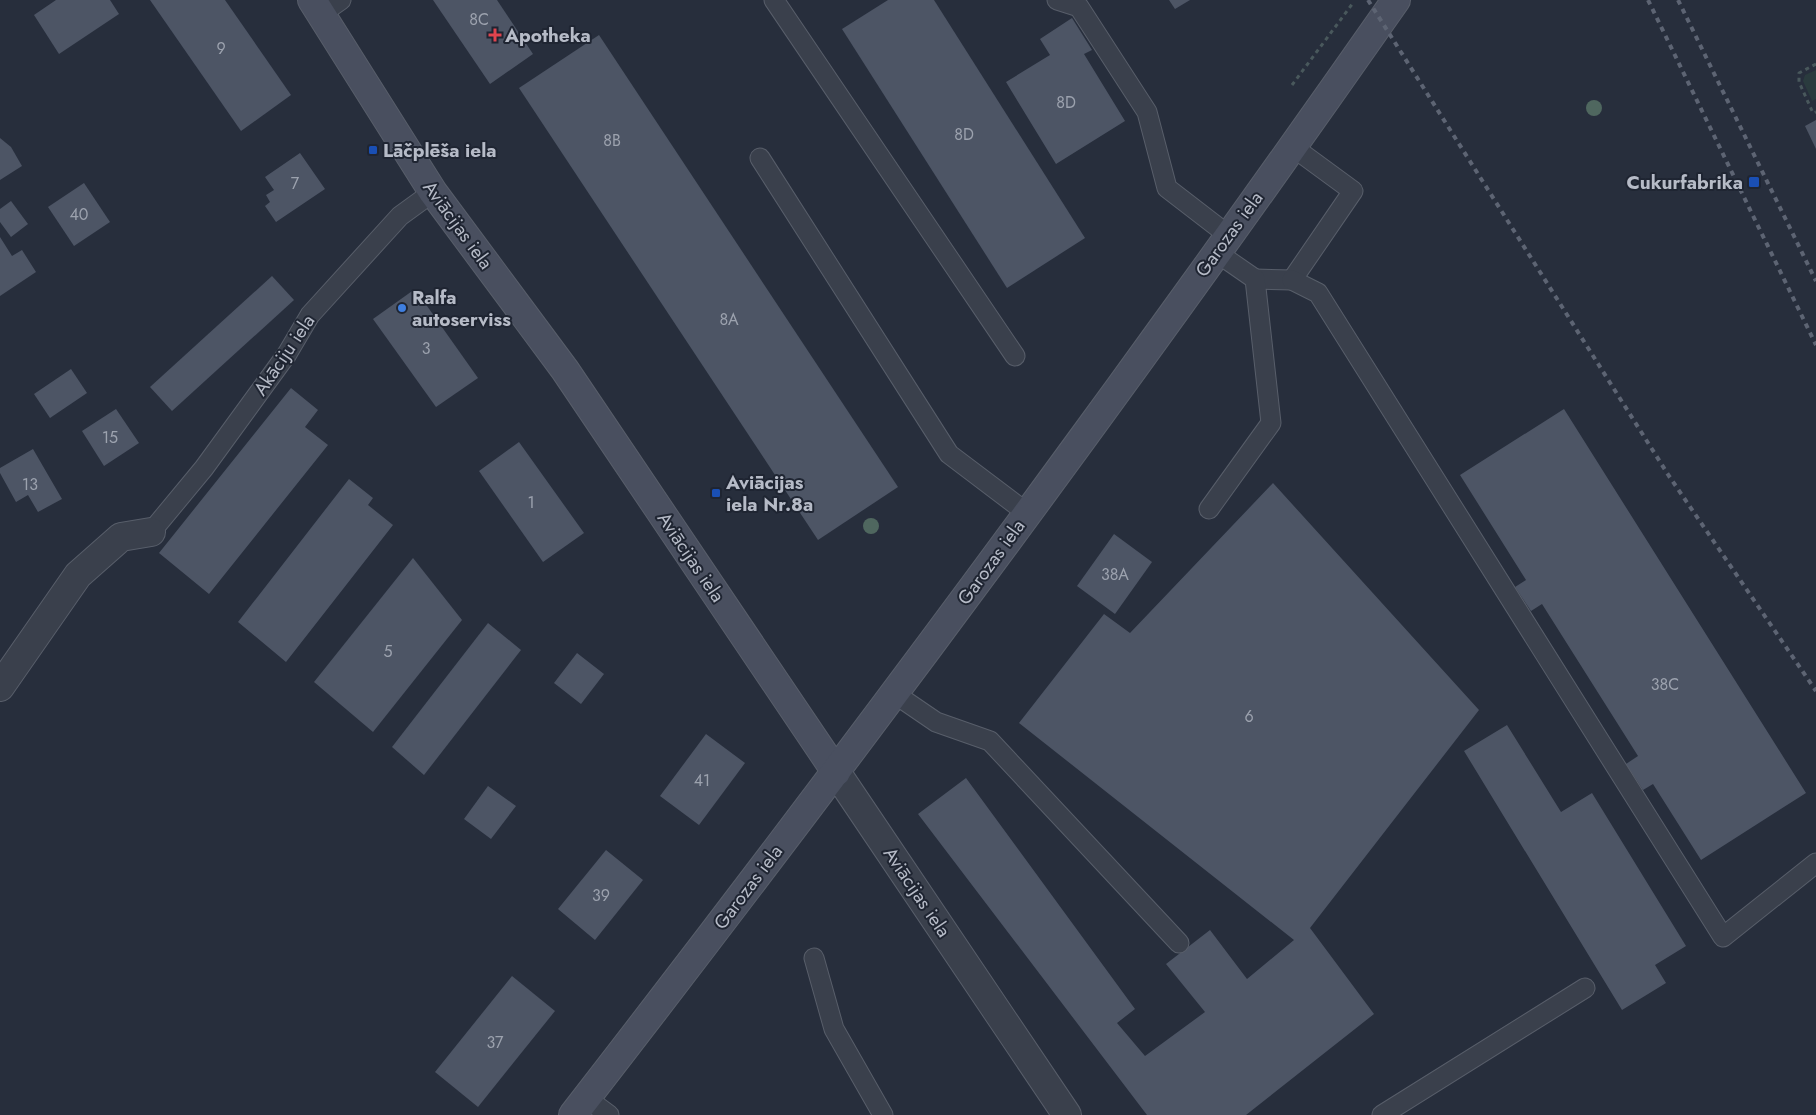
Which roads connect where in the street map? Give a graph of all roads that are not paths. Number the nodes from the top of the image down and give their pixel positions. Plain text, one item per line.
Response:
1 (774, 0) edge
2 (1057, 0) edge
3 (1396, 0) edge
4 (325, 5) edge
5 (1293, 147) junction
6 (760, 158) dead end
7 (433, 192) junction
8 (1222, 243) junction
9 (1255, 279) junction
10 (1292, 280) junction
11 (1015, 356) dead end
12 (1209, 509) dead end
13 (1027, 512) junction
14 (151, 532) joint
15 (0, 687) edge
16 (895, 694) junction
17 (836, 772) junction
18 (1816, 863) edge
19 (1179, 943) dead end
20 (814, 958) dead end
21 (1585, 988) dead end
22 (580, 1107) edge
23 (609, 1115) edge
24 (883, 1115) edge
25 (1067, 1115) edge
26 (1382, 1115) edge

1 - 11 lane
2 - 8 lane
3 - 5 main road, Garozas iela
4 - 7 main road, Aviācijas iela
5 - 8 main road, Garozas iela
5 - 10 lane
6 - 13 lane
7 - 14 lane, Akāciju iela
7 - 17 main road, Aviācijas iela
8 - 9 lane
8 - 13 main road, Garozas iela
9 - 10 lane
9 - 12 lane
10 - 18 lane
13 - 16 main road, Garozas iela
14 - 15 street
16 - 17 main road, Garozas iela
16 - 19 lane
17 - 22 main road, Garozas iela
17 - 25 street, Aviācijas iela
20 - 24 lane
21 - 26 lane
22 - 23 lane

